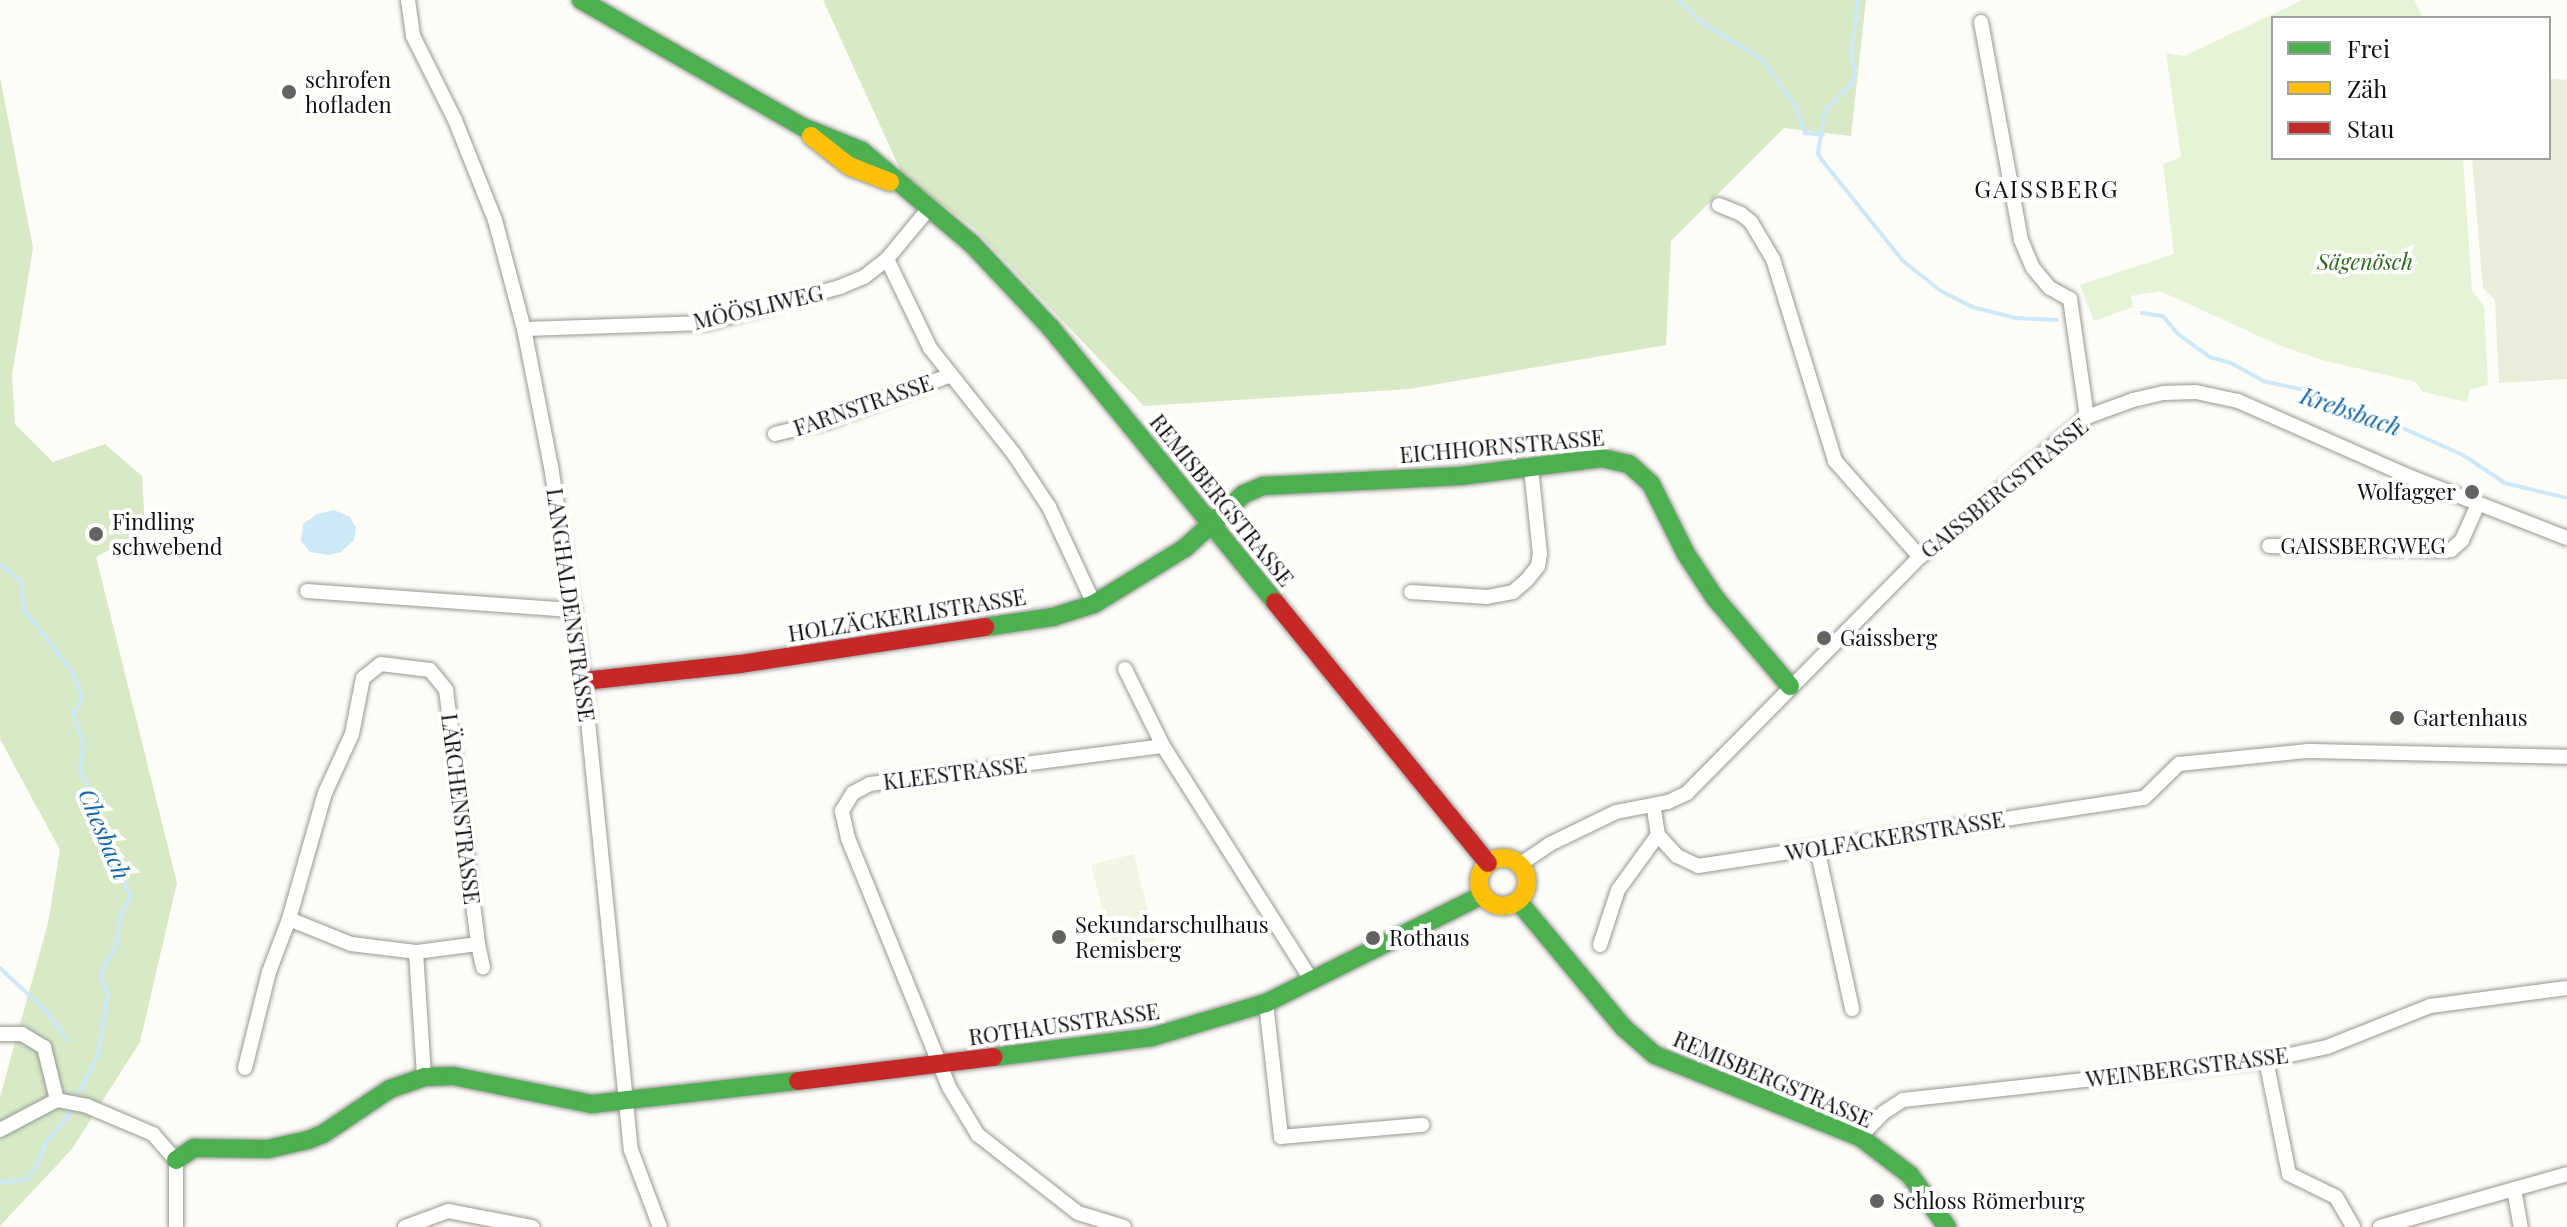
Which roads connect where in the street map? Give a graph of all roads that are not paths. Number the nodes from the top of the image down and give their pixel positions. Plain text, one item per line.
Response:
1 (408, 0) edge
2 (581, 0) edge
3 (1981, 22) dead end
4 (1719, 205) dead end
5 (930, 207) junction
6 (887, 259) junction
7 (524, 329) junction
8 (951, 375) junction
9 (2087, 417) junction
10 (775, 434) dead end
11 (1531, 469) junction
12 (2478, 504) junction
13 (1211, 524) junction
14 (2567, 538) edge
15 (2269, 546) dead end
16 (1920, 557) junction
17 (307, 591) dead end
18 (1411, 592) dead end
19 (1094, 604) junction
20 (574, 610) junction
21 (1125, 669) dead end
22 (584, 681) junction
23 (1790, 686) junction
24 (1163, 746) junction
25 (2567, 757) edge
26 (1653, 805) junction
27 (1658, 835) junction
28 (1817, 848) junction
29 (1488, 863) junction
30 (1519, 865) junction
31 (1483, 895) junction
32 (1518, 901) junction
33 (289, 919) junction
34 (478, 944) junction
35 (1600, 945) dead end
36 (416, 952) junction
37 (483, 967) dead end
38 (1312, 981) junction
39 (2567, 988) edge
40 (1266, 1003) junction
41 (1852, 1009) dead end
42 (0, 1034) edge
43 (2266, 1060) junction
44 (941, 1066) junction
45 (245, 1068) dead end
46 (424, 1077) junction
47 (68, 1103) junction
48 (625, 1103) junction
49 (1422, 1125) dead end
50 (0, 1130) edge
51 (1860, 1137) junction
52 (176, 1160) junction
53 (2567, 1174) edge
54 (2514, 1189) junction
55 (176, 1227) edge
56 (405, 1227) edge
57 (532, 1227) edge
58 (660, 1227) edge
59 (1124, 1227) edge
60 (1947, 1227) edge
61 (2353, 1227) edge
62 (2380, 1227) edge
63 (2521, 1227) edge

1 - 7 street, LANGHALDENSTRASSE
2 - 5 street, REMISBERGSTRASSE
3 - 9 street
4 - 16 street
5 - 6 street, MÖÖSLIWEG
5 - 13 street, REMISBERGSTRASSE
6 - 7 street, MÖÖSLIWEG
6 - 8 street
7 - 20 street, LANGHALDENSTRASSE
8 - 10 street, FARNSTRASSE
8 - 19 street
9 - 12 street, GAISSBERGSTRASSE
9 - 16 street, GAISSBERGSTRASSE
11 - 13 street, EICHHORNSTRASSE
11 - 18 street
11 - 23 street, EICHHORNSTRASSE
12 - 14 street, GAISSBERGSTRASSE
12 - 15 street, GAISSBERGWEG
13 - 19 street, HOLZÄCKERLISTRASSE
13 - 29 street, REMISBERGSTRASSE
16 - 23 street, GAISSBERGSTRASSE
17 - 20 street
19 - 22 street, HOLZÄCKERLISTRASSE
20 - 22 street, LANGHALDENSTRASSE
21 - 24 street
22 - 48 street, LANGHALDENSTRASSE
23 - 26 street, GAISSBERGSTRASSE
24 - 38 street
24 - 44 street, KLEESTRASSE
25 - 28 street, WOLFACKERSTRASSE
26 - 27 street
26 - 30 street, GAISSBERGSTRASSE
27 - 28 street, WOLFACKERSTRASSE
27 - 35 street
28 - 41 street
29 - 30 street
29 - 31 street
30 - 32 street
31 - 32 street
31 - 38 street, ROTHAUSSTRASSE
32 - 51 street, REMISBERGSTRASSE
33 - 34 street, LÄRCHENSTRASSE
33 - 36 street
33 - 45 street, LÄRCHENSTRASSE
34 - 36 street
34 - 37 street, LÄRCHENSTRASSE
36 - 46 street
38 - 40 street, ROTHAUSSTRASSE
39 - 43 street, WEINBERGSTRASSE
40 - 44 street, ROTHAUSSTRASSE
40 - 49 street
42 - 47 street
43 - 51 street, WEINBERGSTRASSE
43 - 61 street
44 - 48 street, ROTHAUSSTRASSE
44 - 59 street
46 - 48 street, ROTHAUSSTRASSE
46 - 52 street
47 - 50 street
47 - 52 street
48 - 58 street, LANGHALDENSTRASSE
51 - 60 street, REMISBERGSTRASSE
52 - 55 street
53 - 54 street
54 - 62 street
54 - 63 street
56 - 57 street

